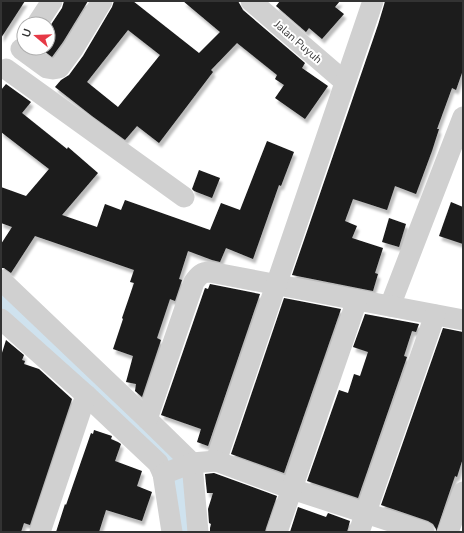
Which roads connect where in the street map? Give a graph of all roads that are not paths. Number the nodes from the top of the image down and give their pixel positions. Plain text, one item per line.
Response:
1 (52, 1) edge
2 (102, 1) edge
3 (250, 1) edge
4 (373, 1) edge
5 (42, 16) edge
6 (16, 55) edge
7 (33, 56) edge
8 (4, 74) edge
9 (345, 82) junction
10 (463, 117) edge
11 (184, 197) dead end
12 (1, 280) edge
13 (276, 285) junction
14 (357, 300) junction
15 (390, 306) junction
16 (435, 314) junction
17 (463, 320) edge
18 (2, 324) edge
19 (86, 395) junction
20 (147, 419) junction
21 (216, 461) junction
22 (176, 469) junction
23 (292, 489) junction
24 (463, 492) edge
25 (366, 513) junction
26 (40, 532) edge
27 (172, 532) edge
28 (198, 532) edge
29 (277, 532) edge
30 (359, 532) edge
31 (424, 532) edge
32 (448, 532) edge

1 - 5 street
2 - 7 street
3 - 9 street, Jalan Puyuh
4 - 9 street
6 - 8 street
8 - 11 street
9 - 13 street
10 - 15 street
12 - 20 street
13 - 14 street
13 - 20 street
13 - 21 street
14 - 15 street
14 - 23 street
15 - 16 street
16 - 17 street
16 - 25 street
18 - 19 street
19 - 22 street
19 - 26 street
20 - 22 street
21 - 22 street
21 - 23 street
22 - 27 street
22 - 28 street
23 - 25 street
23 - 29 street
24 - 32 street
25 - 30 street
25 - 31 street

